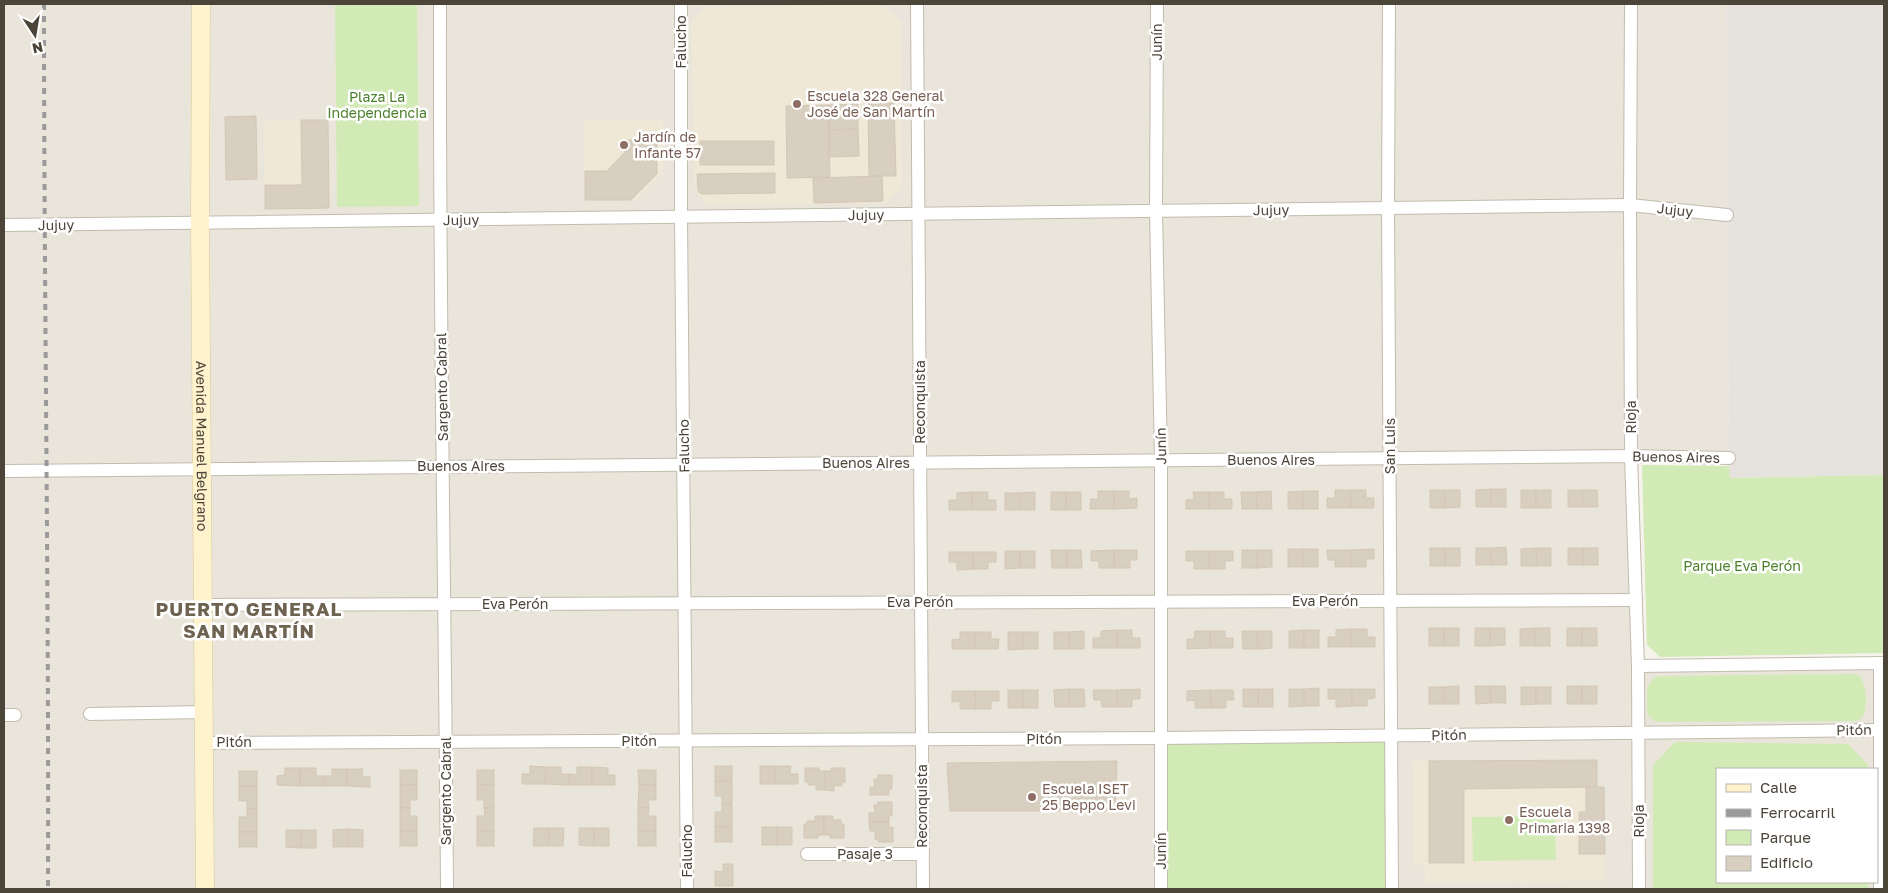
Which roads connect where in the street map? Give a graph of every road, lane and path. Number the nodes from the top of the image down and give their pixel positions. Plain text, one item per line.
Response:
1 (201, 4) edge
2 (440, 4) edge
3 (681, 4) edge
4 (917, 4) edge
5 (1156, 4) edge
6 (1389, 4) edge
7 (1631, 4) edge
8 (1630, 205) junction
9 (1388, 208) junction
10 (1156, 211) junction
11 (918, 214) junction
12 (1727, 215) dead end
13 (681, 217) junction
14 (440, 220) junction
15 (200, 223) junction
16 (4, 226) edge
17 (1631, 456) junction
18 (1729, 458) dead end
19 (1391, 459) junction
20 (1161, 460) junction
21 (920, 462) junction
22 (685, 464) junction
23 (444, 466) junction
24 (203, 468) junction
25 (4, 471) edge
26 (1391, 600) junction
27 (1636, 600) junction
28 (1161, 601) junction
29 (921, 602) junction
30 (686, 603) junction
31 (445, 604) junction
32 (204, 605) junction
33 (1882, 664) edge
34 (1638, 666) junction
35 (204, 712) junction
36 (90, 714) dead end
37 (1882, 730) edge
38 (1638, 733) junction
39 (1392, 736) junction
40 (1161, 738) junction
41 (922, 740) junction
42 (686, 741) junction
43 (446, 742) junction
44 (205, 743) junction
45 (808, 854) dead end
46 (923, 854) junction
47 (205, 889) edge
48 (447, 889) edge
49 (688, 889) edge
50 (923, 889) edge
51 (1161, 889) edge
52 (1392, 889) edge
53 (1639, 889) edge
54 (1880, 889) edge

1 - 15 main road, Avenida Manuel Belgrano
2 - 14 street, Sargento Cabral
3 - 13 street, Falucho
4 - 11 street, Reconquista
5 - 10 street, Junín
6 - 9 street, San Luis
7 - 8 street, Rioja
8 - 9 street, Jujuy
8 - 12 street, Jujuy
8 - 17 street, Rioja
9 - 10 street, Jujuy
9 - 19 street, San Luis
10 - 11 street, Jujuy
10 - 20 street, Junín
11 - 13 street, Jujuy
11 - 21 street, Reconquista
13 - 14 street, Jujuy
13 - 22 street, Falucho
14 - 15 street, Jujuy
14 - 23 street, Sargento Cabral
15 - 16 street, Jujuy
15 - 24 main road, Avenida Manuel Belgrano
17 - 18 street, Buenos Aires
17 - 19 street, Buenos Aires
17 - 27 street, Rioja
19 - 20 street, Buenos Aires
19 - 26 street, San Luis
20 - 21 street, Buenos Aires
20 - 28 street, Junín
21 - 22 street, Buenos Aires
21 - 29 street, Reconquista
22 - 23 street, Buenos Aires
22 - 30 street, Falucho
23 - 24 street, Buenos Aires
23 - 31 street, Sargento Cabral
24 - 25 street, Buenos Aires
24 - 32 main road, Avenida Manuel Belgrano
26 - 27 street, Eva Perón
26 - 28 street, Eva Perón
26 - 39 street, San Luis
27 - 34 street, Rioja
28 - 29 street, Eva Perón
28 - 40 street, Junín
29 - 30 street, Eva Perón
29 - 41 street, Reconquista
30 - 31 street, Eva Perón
30 - 42 street, Falucho
31 - 32 street, Eva Perón
31 - 43 street, Sargento Cabral
32 - 35 main road, Avenida Manuel Belgrano
33 - 34 street
33 - 37 street
34 - 38 street, Rioja
35 - 36 street
35 - 44 main road, Avenida Manuel Belgrano
37 - 38 street, Pitón
37 - 54 street
38 - 39 street, Pitón
38 - 53 street, Rioja
39 - 40 street, Pitón
39 - 52 street, San Luis
40 - 41 street, Pitón
40 - 51 street, Junín
41 - 42 street, Pitón
41 - 46 street, Reconquista
42 - 43 street, Pitón
42 - 49 street, Falucho
43 - 44 street, Pitón
43 - 48 street, Sargento Cabral
44 - 47 main road, Avenida Manuel Belgrano
45 - 46 street, Pasaje 3
46 - 50 street, Reconquista

